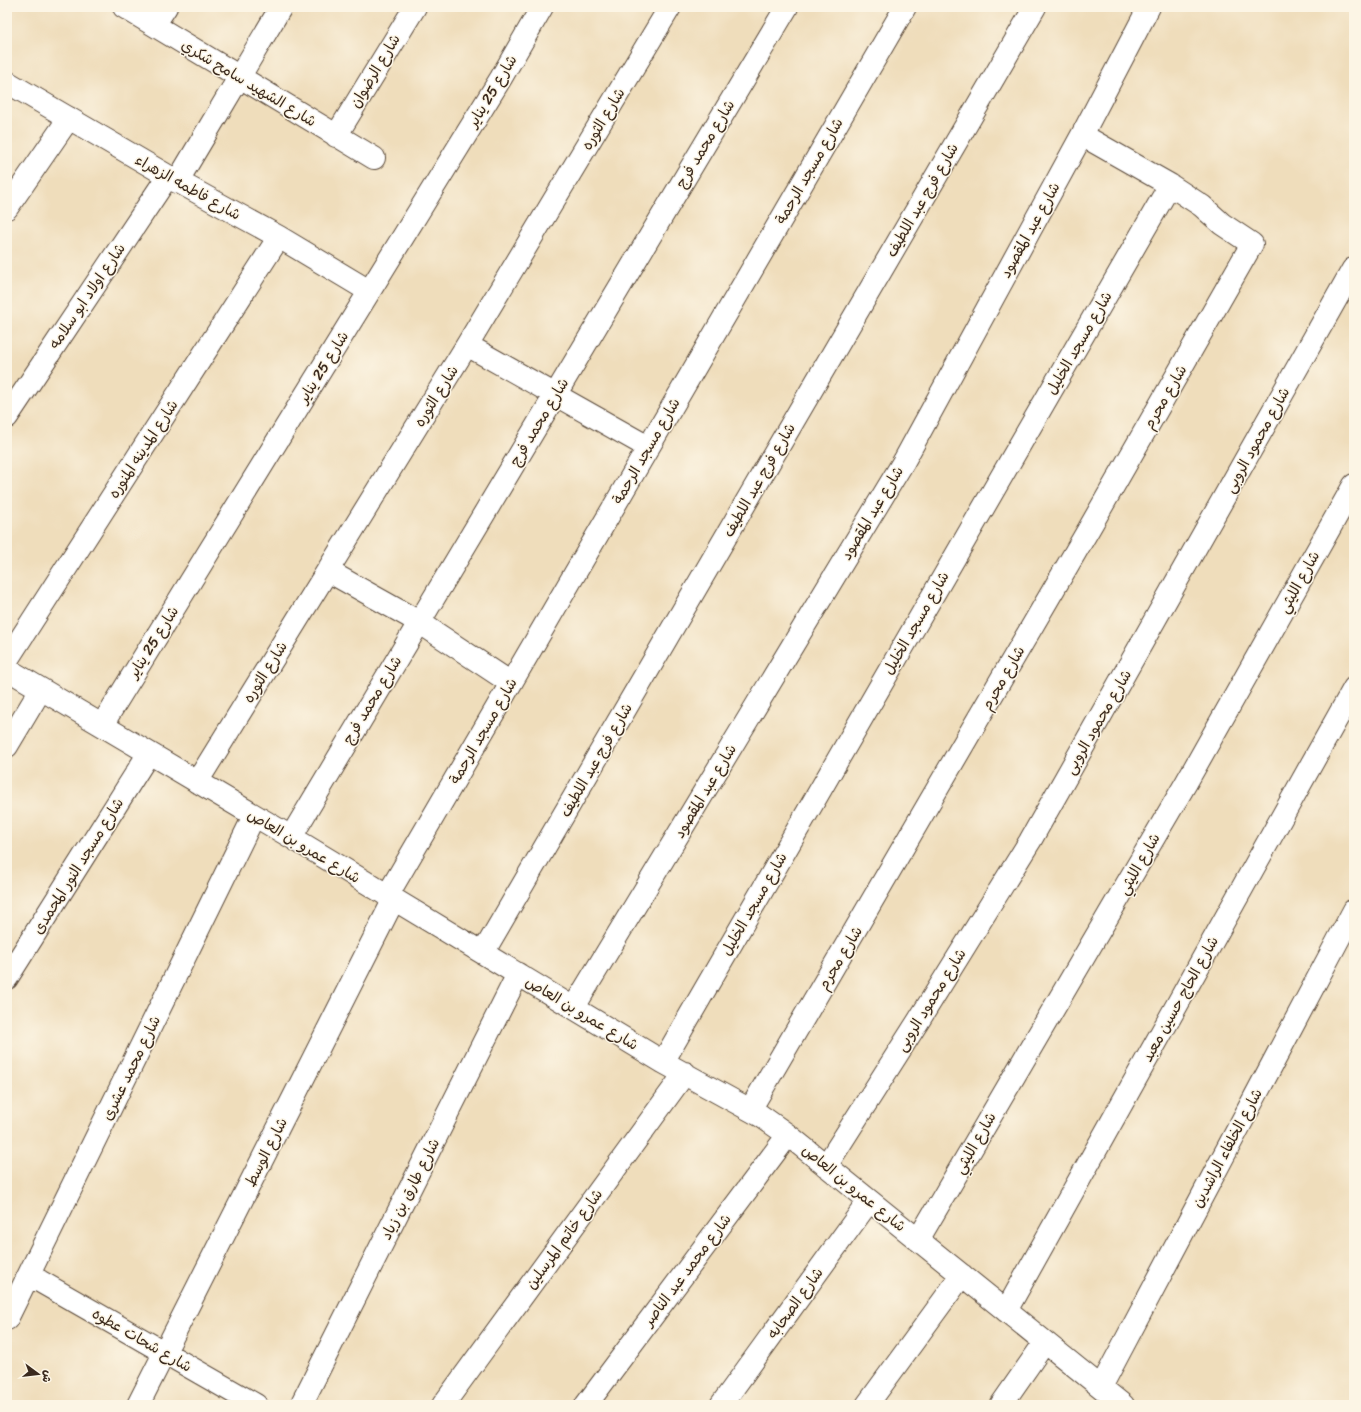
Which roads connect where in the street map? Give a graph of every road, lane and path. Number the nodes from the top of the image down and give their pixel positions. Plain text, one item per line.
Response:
1 (124, 7) edge
2 (166, 7) edge
3 (281, 7) edge
4 (414, 7) edge
5 (542, 7) edge
6 (670, 7) edge
7 (787, 7) edge
8 (905, 7) edge
9 (1035, 7) edge
10 (1149, 7) edge
11 (154, 25) junction
12 (240, 77) junction
13 (7, 82) edge
14 (69, 118) junction
15 (1082, 135) junction
16 (336, 136) junction
17 (374, 158) dead end
18 (173, 179) junction
19 (1170, 185) junction
20 (7, 208) edge
21 (279, 238) junction
22 (1353, 269) edge
23 (369, 291) junction
24 (467, 345) junction
25 (555, 395) junction
26 (7, 417) edge
27 (648, 447) junction
28 (1354, 484) edge
29 (328, 571) junction
30 (419, 622) junction
31 (7, 660) edge
32 (7, 669) edge
33 (511, 683) junction
34 (1354, 688) edge
35 (41, 689) junction
36 (102, 725) junction
37 (7, 746) edge
38 (149, 754) junction
39 (197, 782) junction
40 (254, 816) junction
41 (291, 837) junction
42 (390, 897) junction
43 (1354, 910) edge
44 (483, 953) junction
45 (518, 974) junction
46 (7, 978) edge
47 (574, 1007) junction
48 (663, 1062) junction
49 (685, 1073) junction
50 (750, 1110) junction
51 (788, 1135) junction
52 (826, 1166) junction
53 (870, 1201) junction
54 (918, 1240) junction
55 (29, 1275) junction
56 (962, 1275) junction
57 (1006, 1311) junction
58 (7, 1319) edge
59 (1045, 1342) junction
60 (165, 1353) junction
61 (1110, 1398) edge
62 (138, 1405) edge
63 (256, 1405) edge
64 (301, 1405) edge
65 (443, 1405) edge
66 (586, 1405) edge
67 (721, 1405) edge
68 (868, 1405) edge
69 (1002, 1405) edge

1 - 11 street, شارع الشهيد سامح شكري
2 - 11 street
3 - 12 street, شارع اولاد ابو سلامه
4 - 16 street, شارع الرضوان
5 - 23 street, شارع 25 يناير
6 - 24 street, شارع الثوره
7 - 25 street, شارع محمد فرج
8 - 27 street, شارع مسجد الرحمة
9 - 44 street, شارع فرج عبد اللطيف
10 - 15 street, شارع عبد المقصود
11 - 12 street, شارع الشهيد سامح شكري
12 - 16 street, شارع الشهيد سامح شكري
12 - 18 street, شارع اولاد ابو سلامه
13 - 14 street, شارع فاطمه الزهراء
14 - 18 street, شارع فاطمه الزهراء
14 - 20 street
15 - 19 street
15 - 47 street, شارع عبد المقصود
16 - 17 street, شارع الشهيد سامح شكري
18 - 21 street, شارع فاطمه الزهراء
18 - 26 street, شارع اولاد ابو سلامه
19 - 48 street, شارع مسجد الخليل
19 - 50 street, شارع محرم
21 - 23 street, شارع فاطمه الزهراء
21 - 31 street, شارع المدينه المنوره
22 - 52 street, شارع محمود الروبى
23 - 36 street, شارع 25 يناير
24 - 25 street
24 - 29 street, شارع الثوره
25 - 27 street
25 - 30 street, شارع محمد فرج
27 - 33 street, شارع مسجد الرحمة
28 - 54 street, شارع الليثي
29 - 30 street
29 - 39 street, شارع الثوره
30 - 33 street
30 - 41 street, شارع محمد فرج
32 - 35 street, شارع عمرو بن العاص
33 - 42 street, شارع مسجد الرحمة
34 - 57 street, شارع الحاج حسين معبد
35 - 36 street, شارع عمرو بن العاص
35 - 37 street
36 - 38 street, شارع عمرو بن العاص
38 - 39 street, شارع عمرو بن العاص
38 - 46 street, شارع مسجد النور المحمدى
39 - 40 street, شارع عمرو بن العاص
40 - 41 street, شارع عمرو بن العاص
40 - 55 street, شارع محمد عشرى
41 - 42 street, شارع عمرو بن العاص
42 - 44 street, شارع عمرو بن العاص
42 - 60 street, شارع الوسط
43 - 61 street, شارع الخلفاء الراشدين
44 - 45 street, شارع عمرو بن العاص
45 - 47 street, شارع عمرو بن العاص
45 - 64 street, شارع طارق بن زياد
47 - 48 street, شارع عمرو بن العاص
48 - 49 street, شارع عمرو بن العاص
49 - 50 street, شارع عمرو بن العاص
49 - 65 street, شارع خاتم المرسلين
50 - 51 street, شارع عمرو بن العاص
51 - 52 street, شارع عمرو بن العاص
51 - 66 street, شارع محمد عبد الناصر
52 - 53 street, شارع عمرو بن العاص
53 - 54 street, شارع عمرو بن العاص
53 - 67 street, شارع الصحابه
54 - 56 street, شارع عمرو بن العاص
55 - 58 street, شارع محمد عشرى
55 - 60 street, شارع شحات عطوه
56 - 57 street, شارع عمرو بن العاص
56 - 68 street
57 - 59 street, شارع عمرو بن العاص
59 - 61 street, شارع عمرو بن العاص
59 - 69 street
60 - 62 street, شارع الوسط
60 - 63 street, شارع شحات عطوه

